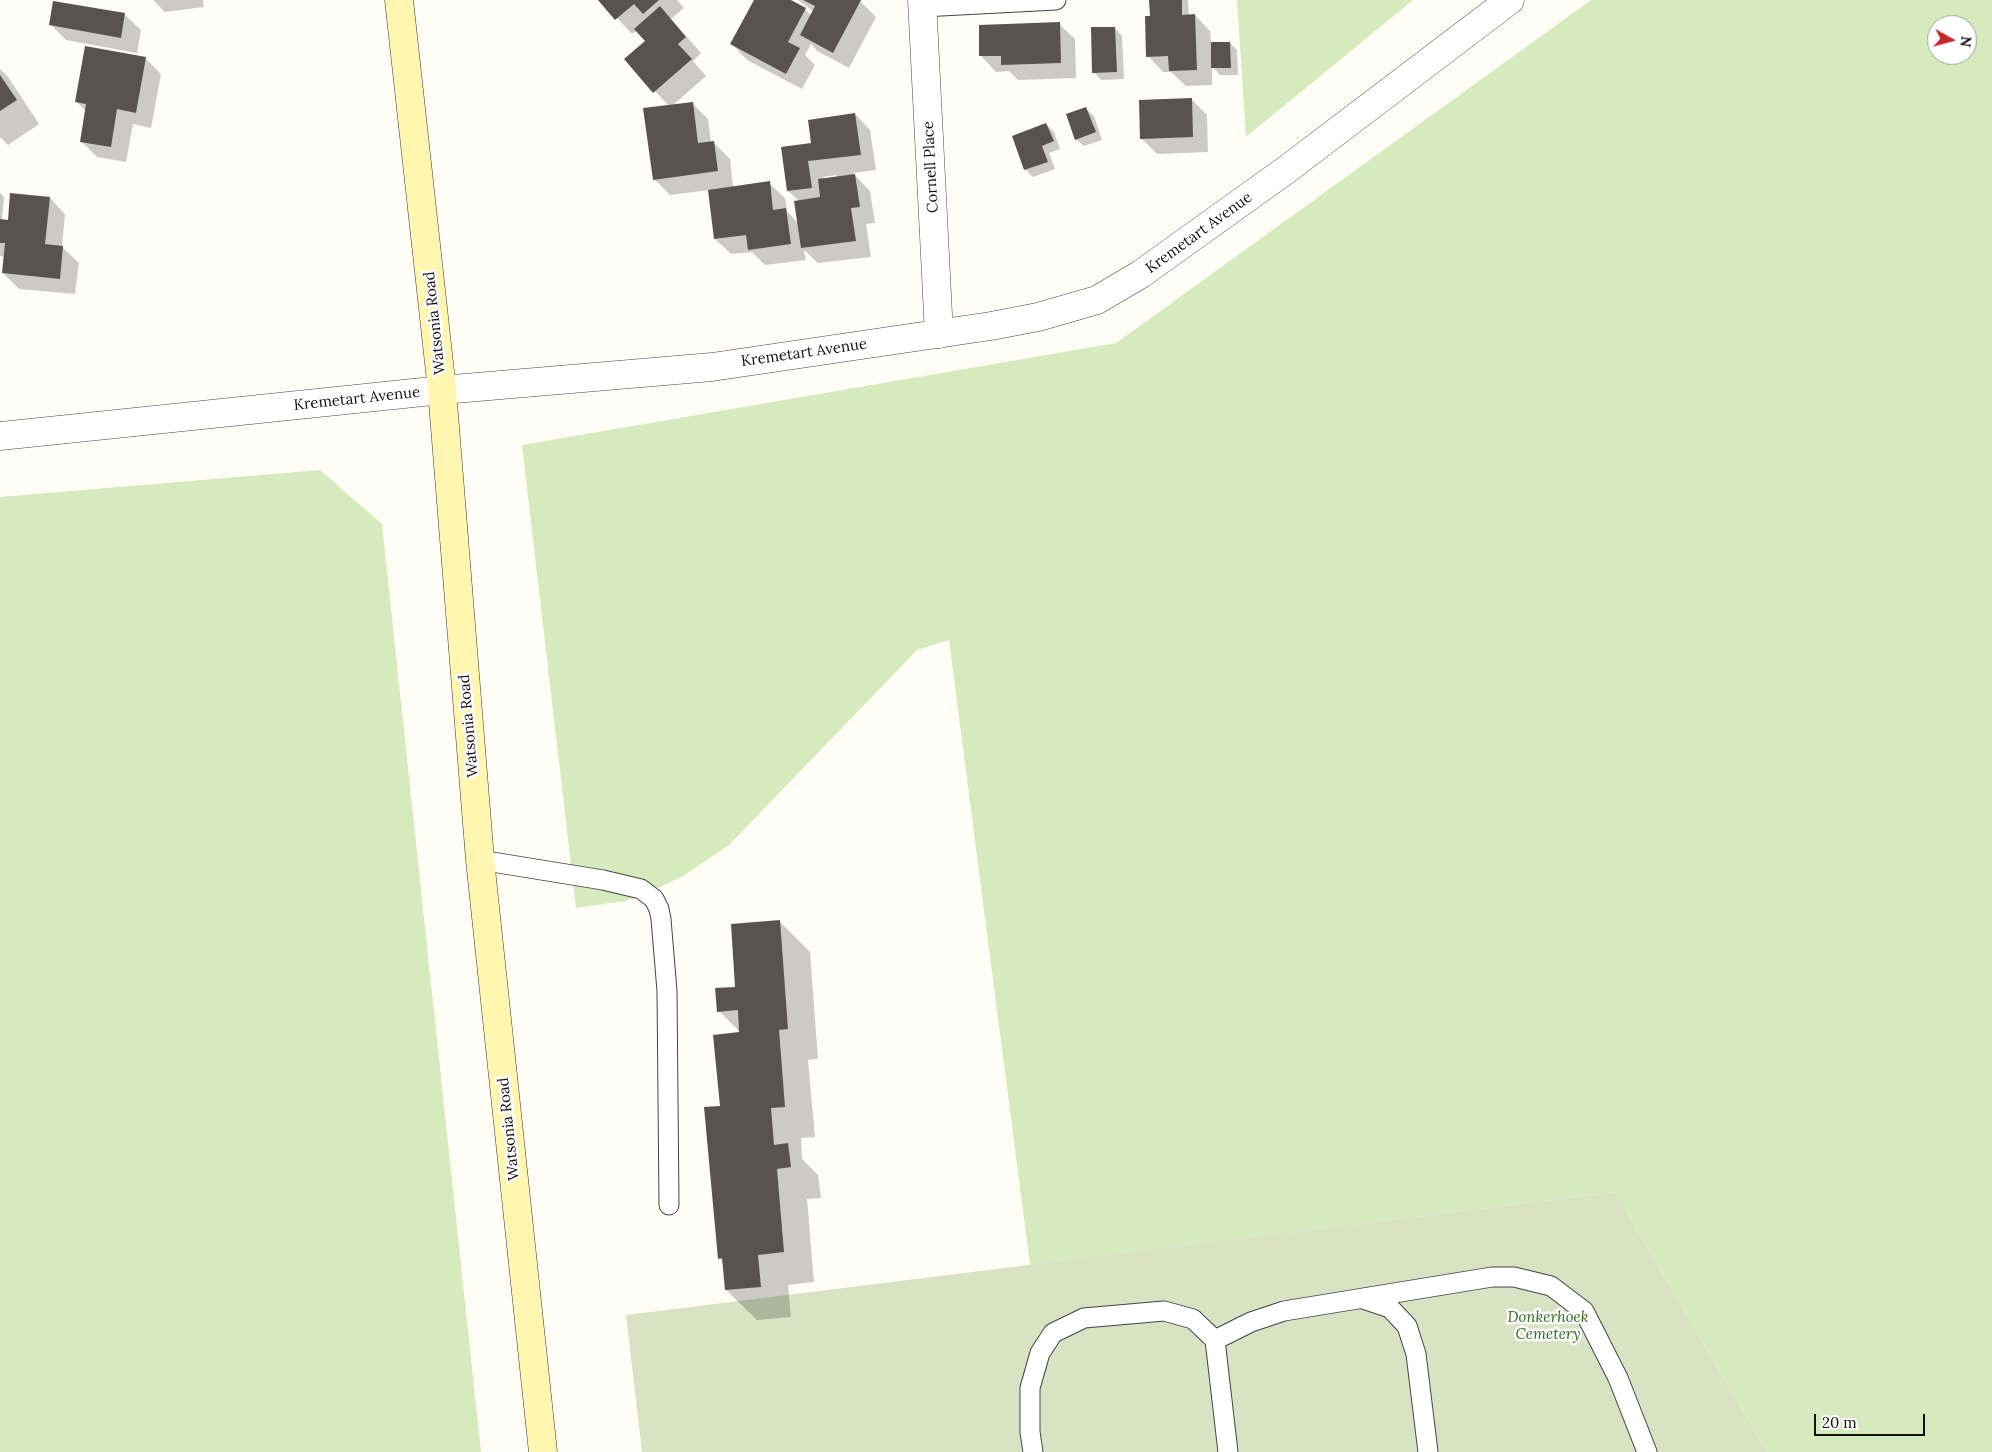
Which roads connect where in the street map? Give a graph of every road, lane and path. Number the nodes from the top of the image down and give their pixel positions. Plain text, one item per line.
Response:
1 (399, 0) edge
2 (1056, 0) edge
3 (1510, 0) edge
4 (922, 3) edge
5 (939, 334) junction
6 (442, 390) junction
7 (0, 436) edge
8 (480, 860) junction
9 (670, 1206) dead end
10 (1360, 1298) junction
11 (1215, 1340) junction
12 (543, 1452) edge
13 (1033, 1452) edge
14 (1228, 1452) edge
15 (1428, 1452) edge
16 (1647, 1452) edge

1 - 6 main road, Watsonia Road
2 - 4 lane
3 - 5 street, Kremetart Avenue
4 - 5 street, Cornell Place
5 - 6 street, Kremetart Avenue
6 - 7 street, Kremetart Avenue
6 - 8 main road, Watsonia Road
8 - 9 lane
8 - 12 main road, Watsonia Road
10 - 11 lane
10 - 15 lane
10 - 16 lane
11 - 13 lane
11 - 14 lane

